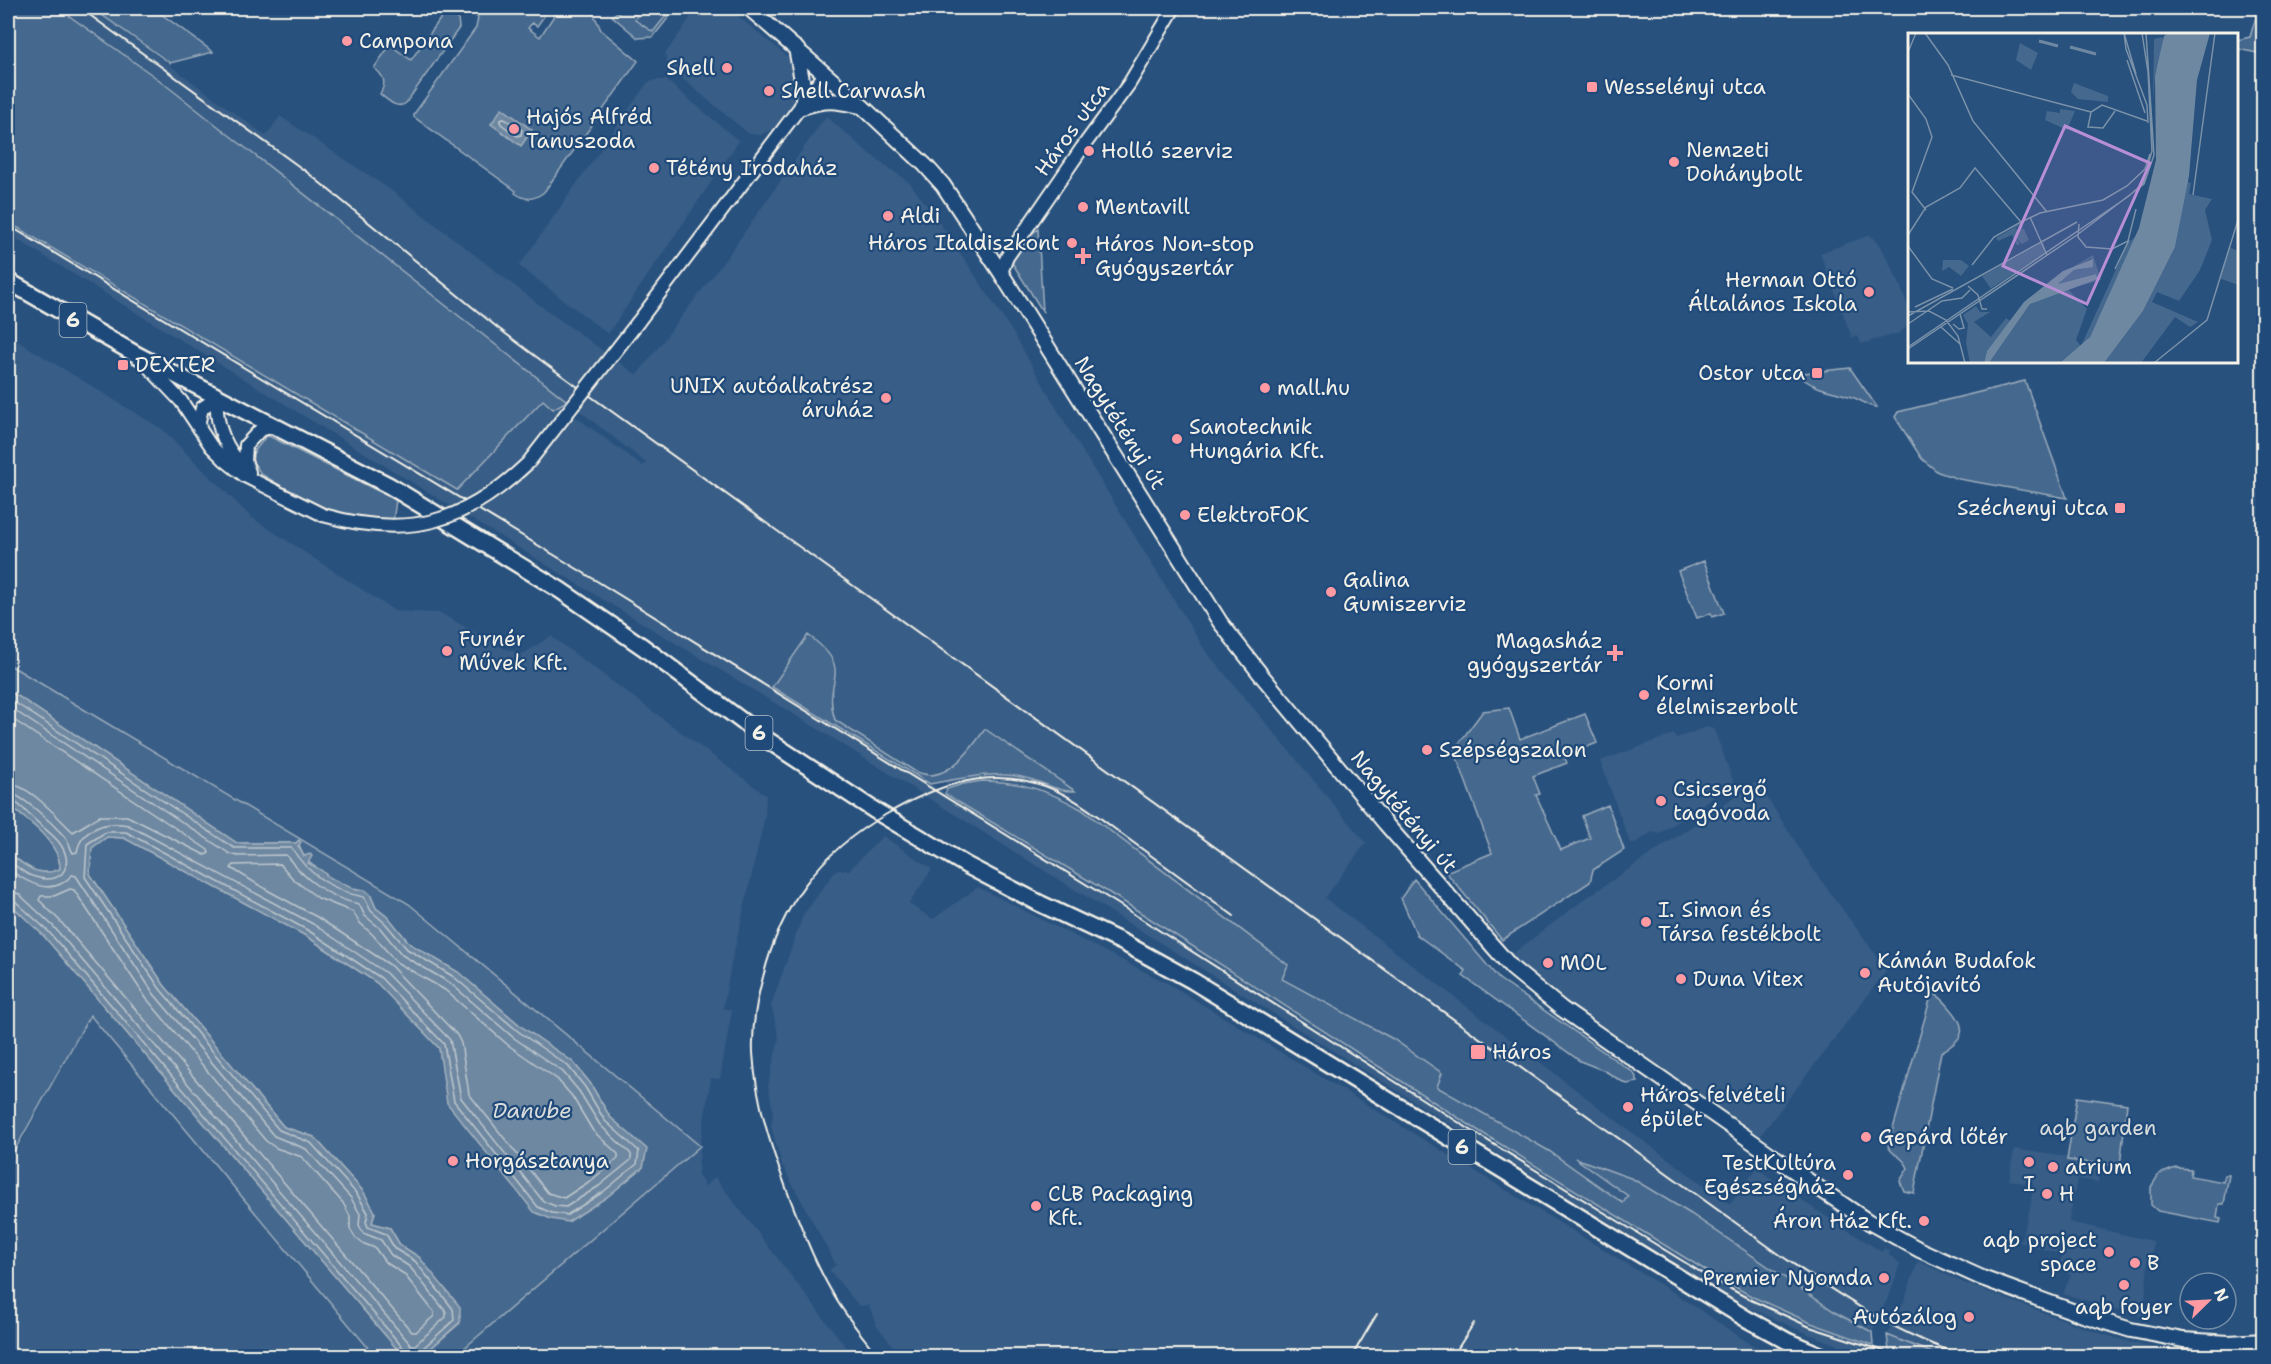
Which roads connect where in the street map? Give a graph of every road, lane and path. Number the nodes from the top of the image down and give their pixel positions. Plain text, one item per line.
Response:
1 (750, 8) edge
2 (1174, 8) edge
3 (796, 48) junction
4 (825, 74) junction
5 (802, 107) junction
6 (863, 107) junction
7 (1001, 273) junction
8 (8, 281) edge
9 (140, 357) junction
10 (217, 398) junction
11 (274, 426) junction
12 (200, 430) junction
13 (249, 473) junction
14 (268, 487) junction
15 (2264, 1341) edge
16 (1822, 1356) edge

1 - 3 main road, Nagytétényi út
2 - 7 street, Háros utca
3 - 4 main road, Nagytétényi út
3 - 5 main road
4 - 5 street
4 - 6 main road, Nagytétényi út
5 - 6 main road
5 - 14 street, bridge
6 - 7 main road, Nagytétényi út
7 - 15 main road, Nagytétényi út
8 - 9 main road, 6
9 - 10 main road, 6
9 - 12 street
10 - 11 main road, 6
10 - 12 street
10 - 13 street
11 - 13 street
11 - 16 main road, 6
12 - 14 street
13 - 14 street

